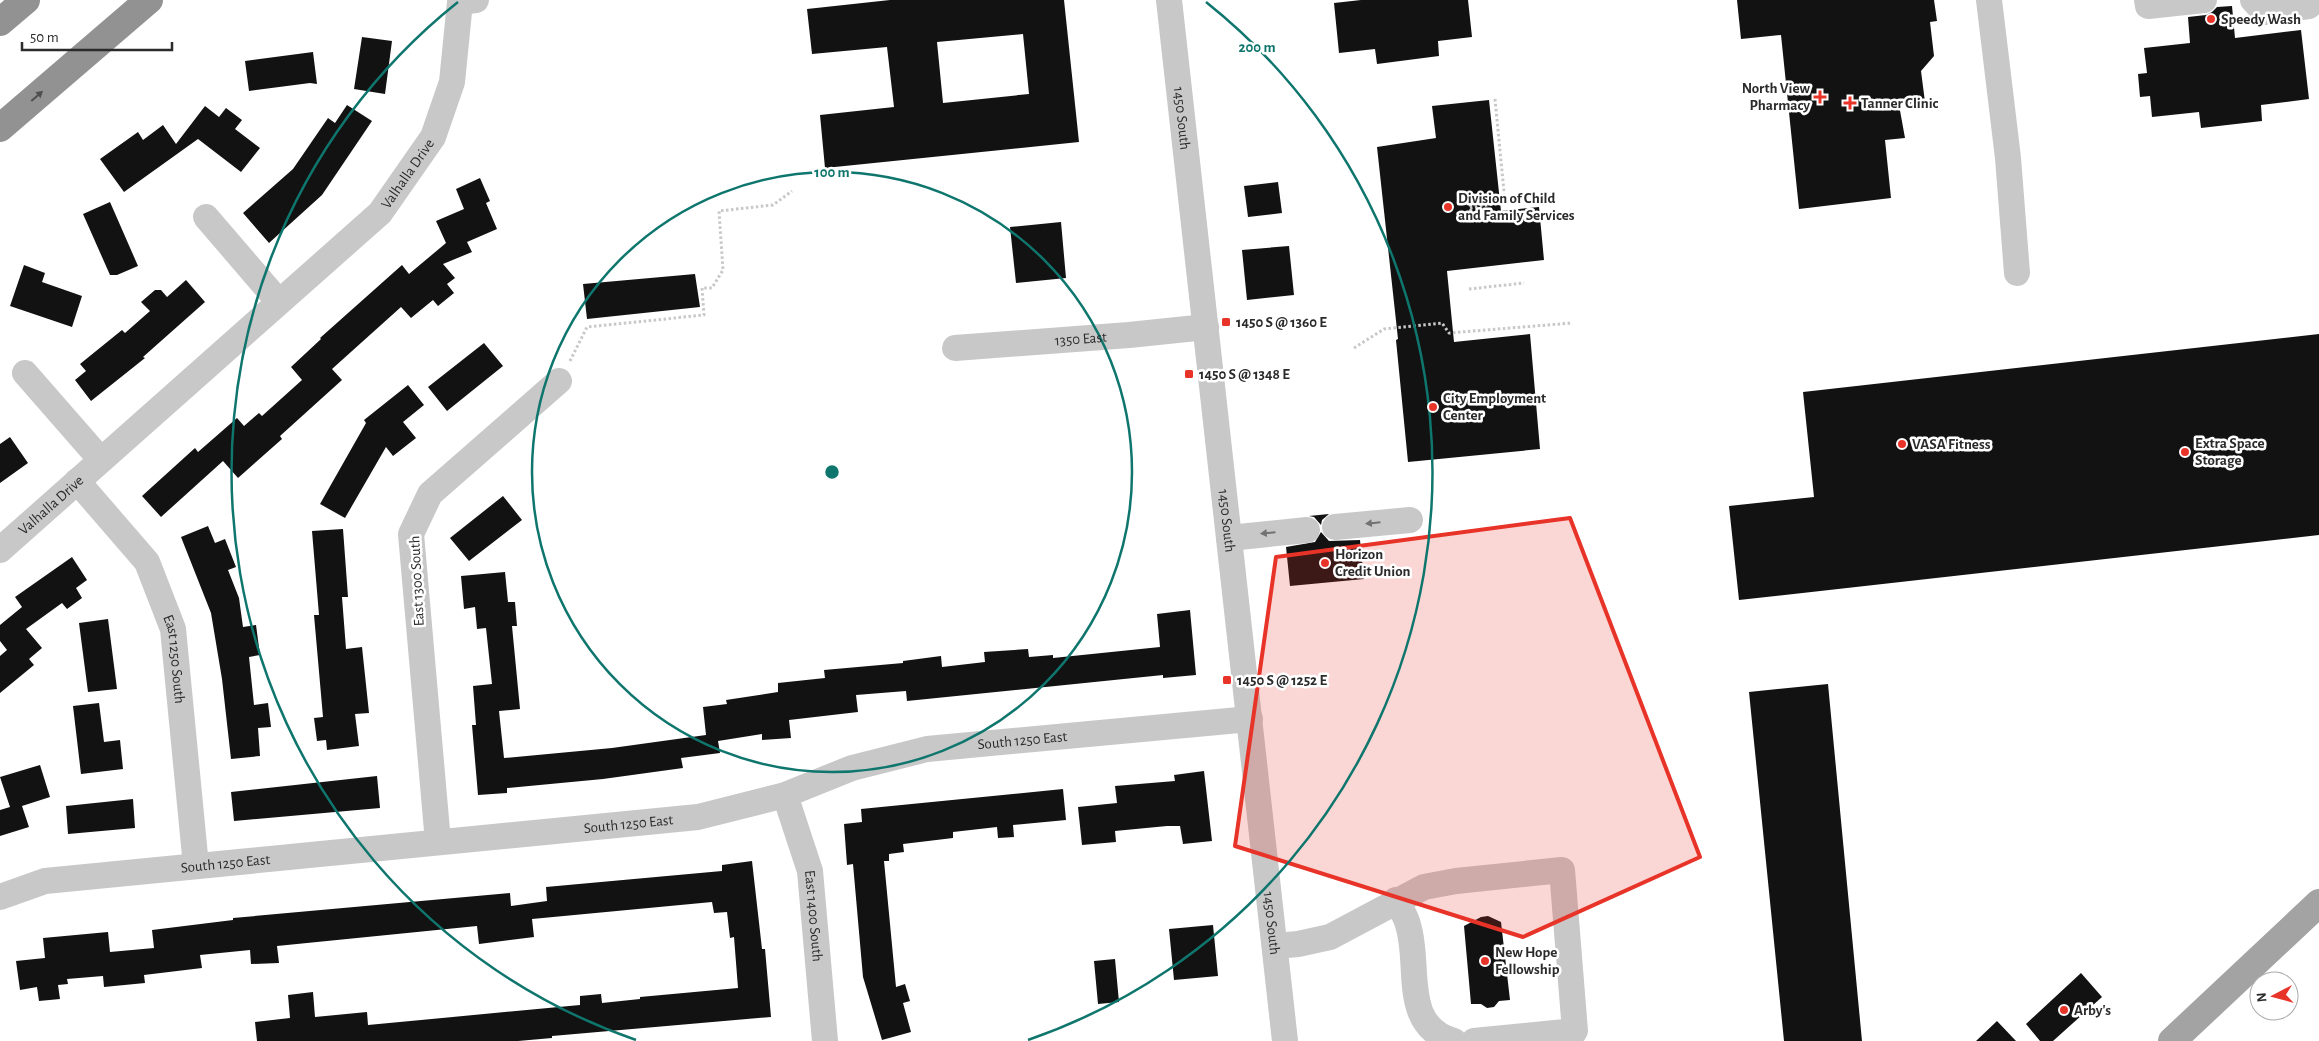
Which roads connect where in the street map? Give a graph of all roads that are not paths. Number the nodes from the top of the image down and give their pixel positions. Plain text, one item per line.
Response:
1 (26, 0) edge
2 (148, 0) edge
3 (1169, 0) edge
4 (1989, 0) edge
5 (2148, 0) edge
6 (2204, 0) edge
7 (2253, 0) edge
8 (2310, 0) edge
9 (468, 1) edge
10 (0, 22) edge
11 (0, 128) edge
12 (206, 217) dead end
13 (2017, 273) dead end
14 (278, 302) junction
15 (1206, 327) junction
16 (956, 348) dead end
17 (26, 373) dead end
18 (559, 382) road end
19 (101, 460) junction
20 (77, 481) junction
21 (1410, 520) dead end
22 (1336, 527) dead end
23 (1307, 530) dead end
24 (1229, 538) junction
25 (0, 550) edge
26 (1250, 719) junction
27 (785, 795) junction
28 (438, 842) junction
29 (196, 866) junction
30 (0, 897) edge
31 (1396, 900) junction
32 (2319, 903) edge
33 (1275, 946) junction
34 (825, 1041) edge
35 (1285, 1041) edge
36 (1454, 1041) edge
37 (1474, 1041) edge
38 (2172, 1041) edge

1 - 10 highway
11 -> 2 highway
3 - 15 street, 1450 South
4 - 13 street
5 - 6 street
7 - 8 street
9 - 14 street, Valhalla Drive
12 - 14 street
14 - 19 street, Valhalla Drive
15 - 16 street, 1350 East
15 - 24 street, 1450 South
17 - 19 street
18 - 28 street, East 1300 South
19 - 20 street, Valhalla Drive
20 - 25 street, Valhalla Drive
20 - 29 street, East 1250 South
21 -> 22 street
23 -> 24 street
24 - 26 street, 1450 South
26 - 27 street, South 1250 East
26 - 33 street, 1450 South
27 - 28 street, South 1250 East
27 - 34 street, East 1400 South
28 - 29 street, South 1250 East
29 - 30 street, South 1250 East
31 - 33 street
31 - 36 street
31 - 37 street
32 - 38 main road
33 - 35 street, 1450 South

